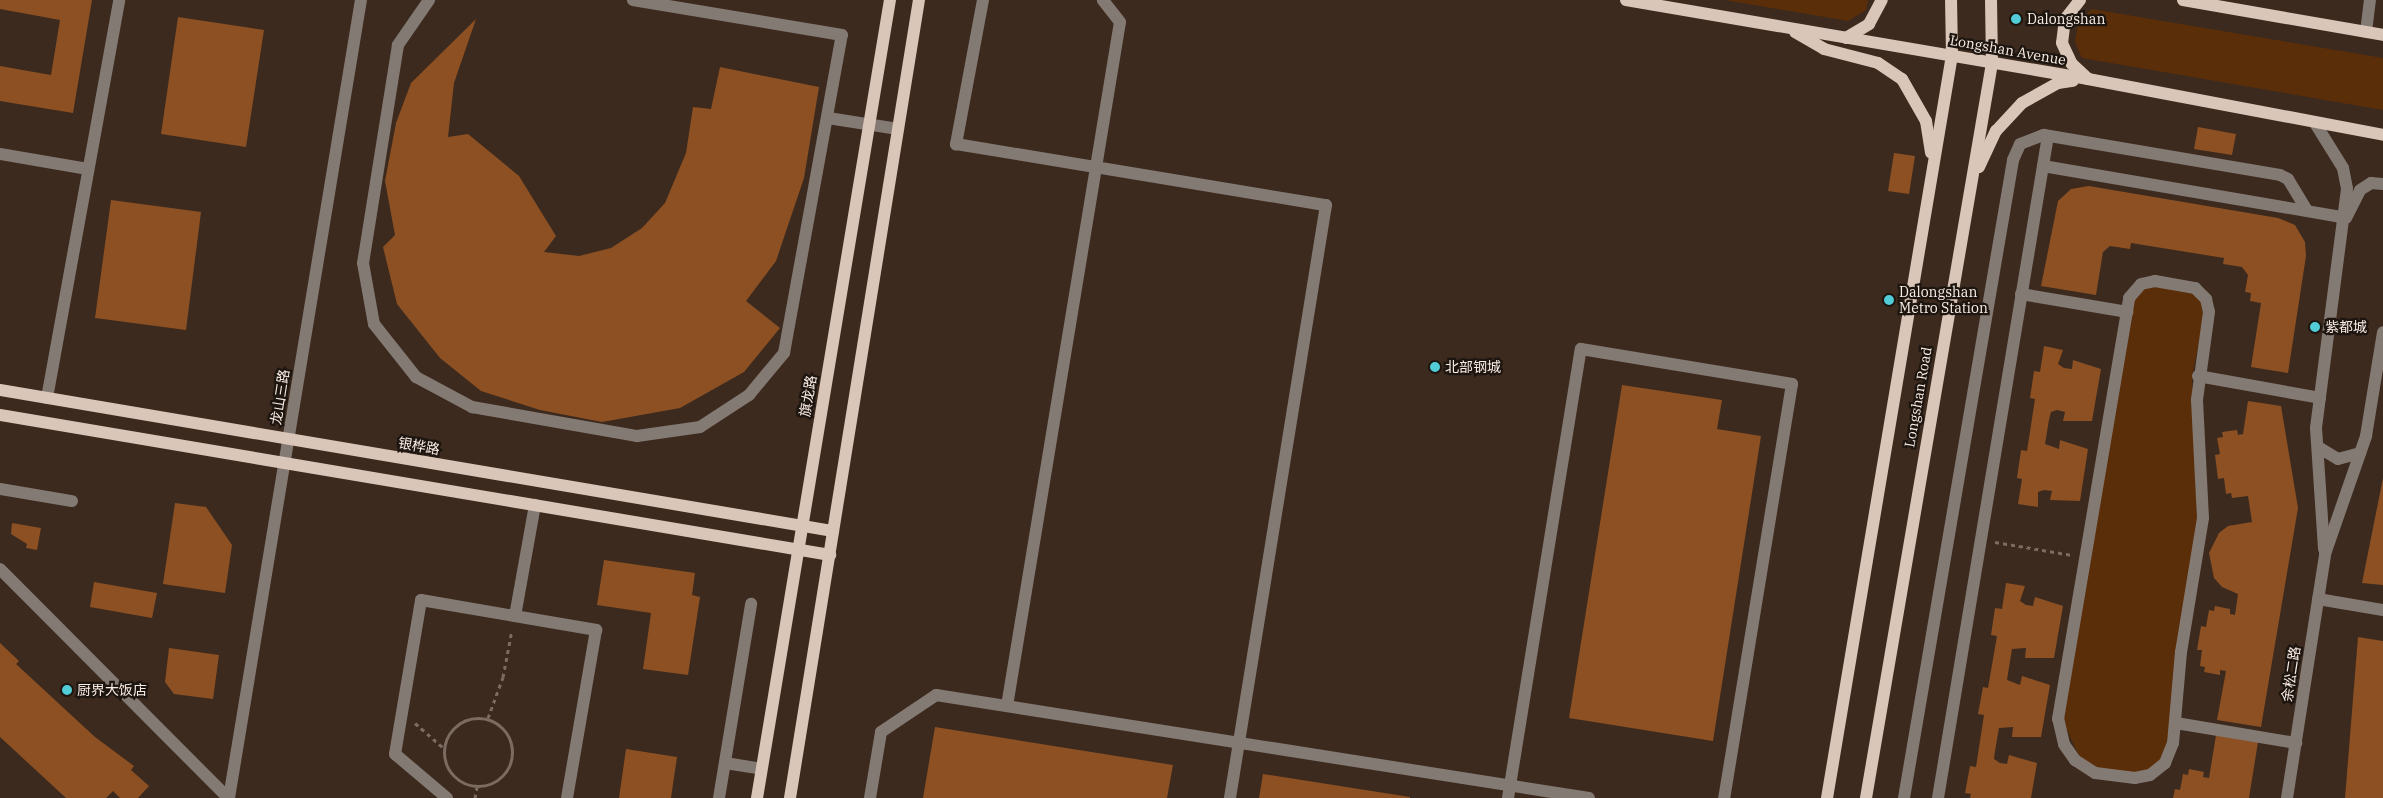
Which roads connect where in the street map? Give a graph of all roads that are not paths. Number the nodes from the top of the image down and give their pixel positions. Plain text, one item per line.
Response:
1 (119, 0) edge
2 (360, 0) edge
3 (430, 0) edge
4 (633, 0) edge
5 (890, 0) edge
6 (919, 0) edge
7 (982, 0) edge
8 (1103, 0) edge
9 (1626, 0) edge
10 (1882, 0) edge
11 (1951, 0) edge
12 (1991, 0) edge
13 (2080, 0) edge
14 (2183, 0) edge
15 (2370, 0) edge
16 (1788, 28) junction
17 (2366, 32) junction
18 (2383, 34) edge
19 (1846, 38) junction
20 (1952, 55) junction
21 (1992, 63) junction
22 (2088, 79) junction
23 (828, 118) junction
24 (2316, 123) junction
25 (869, 125) junction
26 (898, 129) junction
27 (2383, 135) edge
28 (2048, 136) junction
29 (0, 154) edge
30 (2043, 166) junction
31 (1096, 167) junction
32 (88, 169) junction
33 (1932, 174) junction
34 (2383, 184) edge
35 (1969, 194) junction
36 (2307, 211) junction
37 (2346, 218) junction
38 (2021, 294) junction
39 (2127, 312) junction
40 (2383, 332) edge
41 (2198, 376) junction
42 (0, 390) edge
43 (48, 398) junction
44 (2320, 398) junction
45 (0, 415) edge
46 (288, 439) junction
47 (2318, 447) junction
48 (2360, 453) junction
49 (284, 464) junction
50 (0, 489) edge
51 (72, 501) dead end
52 (535, 506) junction
53 (801, 525) junction
54 (833, 532) junction
55 (797, 550) junction
56 (2325, 554) junction
57 (830, 555) junction
58 (0, 569) edge
59 (2318, 599) junction
60 (751, 604) dead end
61 (2383, 610) edge
62 (515, 616) junction
63 (1007, 706) junction
64 (2176, 723) junction
65 (2296, 743) junction
66 (1239, 744) junction
67 (725, 764) junction
68 (762, 769) junction
69 (1509, 792) edge
70 (229, 798) edge
71 (447, 798) edge
72 (567, 798) edge
73 (719, 798) edge
74 (757, 798) edge
75 (790, 798) edge
76 (870, 798) edge
77 (1230, 798) edge
78 (1589, 798) edge
79 (1724, 798) edge
80 (1827, 798) edge
81 (1866, 798) edge
82 (1904, 798) edge
83 (1938, 798) edge
84 (2287, 798) edge

1 - 32 street
2 - 46 street, 龙山三路
3 - 23 street
4 - 23 street
5 - 25 main road, 旗龙路
6 - 26 main road
7 - 31 street
8 - 31 street
9 - 16 main road, Longshan Avenue
10 - 19 main road
11 - 20 main road, Longshan Road
12 - 21 main road, Longshan Road
13 - 22 main road
14 - 17 main road
15 - 17 street
16 - 19 main road, Longshan Avenue
16 - 33 main road
17 - 18 main road
19 - 20 main road, Longshan Avenue
20 - 21 main road, Longshan Avenue
20 - 33 main road, Longshan Road
21 - 22 main road, Longshan Avenue
21 - 35 main road, Longshan Road
22 - 24 main road, Longshan Avenue
22 - 35 main road
23 - 25 street
24 - 27 main road, Longshan Avenue
24 - 37 street
25 - 26 street
25 - 53 main road, 旗龙路
26 - 54 main road
28 - 30 street
28 - 36 street
28 - 82 street
29 - 32 street
30 - 36 street
30 - 38 street
31 - 63 street
31 - 66 street
32 - 43 street
33 - 80 main road, Longshan Road
34 - 37 street
35 - 81 main road, Longshan Road
36 - 37 street
37 - 44 street
38 - 39 street
38 - 83 street
39 - 41 street
39 - 64 street
40 - 48 street
41 - 44 street
41 - 64 street
42 - 43 main road, 银桦路
43 - 46 main road, 银桦路
44 - 47 street
45 - 49 main road
46 - 49 street, 龙山三路
46 - 53 main road, 银桦路
47 - 48 street
47 - 56 street
48 - 56 street
49 - 52 main road
49 - 70 street, 龙山三路
50 - 51 street
52 - 55 main road
52 - 62 street
53 - 54 main road, 银桦路
53 - 55 main road, 旗龙路
54 - 57 main road
55 - 57 main road
55 - 68 main road, 旗龙路
56 - 59 street, 余松二路
57 - 75 main road
58 - 70 street
59 - 61 street
59 - 65 street, 余松二路
60 - 67 street
62 - 71 street
62 - 72 street
63 - 66 street
63 - 76 street
64 - 65 street
65 - 84 street, 余松二路
66 - 69 street
66 - 77 street
67 - 68 street
67 - 73 street
68 - 74 main road, 旗龙路
69 - 78 street
69 - 79 street

